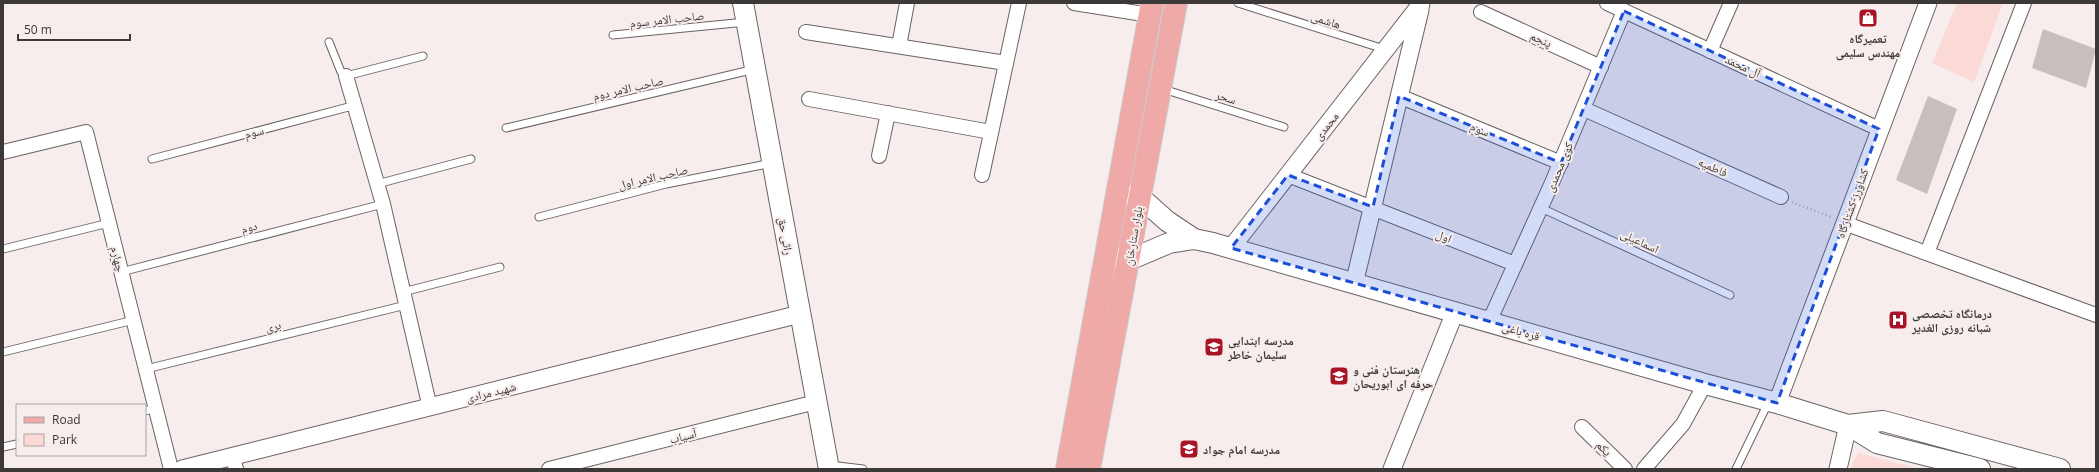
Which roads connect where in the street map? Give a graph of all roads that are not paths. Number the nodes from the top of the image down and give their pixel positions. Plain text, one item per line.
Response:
1 (907, 3) edge
2 (1019, 3) edge
3 (1074, 3) edge
4 (1176, 3) edge
5 (1238, 3) edge
6 (1607, 3) edge
7 (1731, 3) edge
8 (1928, 3) edge
9 (2024, 3) edge
10 (1421, 4) edge
11 (1151, 9) edge
12 (1624, 11) junction
13 (745, 12) edge
14 (1481, 12) dead end
15 (806, 32) dead end
16 (613, 35) dead end
17 (329, 42) dead end
18 (899, 46) junction
19 (1385, 50) junction
20 (1710, 51) junction
21 (423, 56) dead end
22 (1006, 63) junction
23 (1601, 66) junction
24 (755, 69) junction
25 (346, 76) junction
26 (1160, 89) junction
27 (1399, 96) junction
28 (809, 99) dead end
29 (356, 105) junction
30 (1584, 109) junction
31 (888, 113) junction
32 (1284, 127) dead end
33 (506, 128) dead end
34 (1879, 129) junction
35 (991, 132) junction
36 (3, 152) edge
37 (879, 156) dead end
38 (152, 158) dead end
39 (471, 160) dead end
40 (772, 163) junction
41 (1561, 163) junction
42 (982, 175) dead end
43 (1288, 175) junction
44 (377, 184) junction
45 (1119, 193) junction
46 (1140, 197) junction
47 (1781, 197) road end
48 (383, 204) junction
49 (1373, 207) junction
50 (1541, 208) junction
51 (540, 216) dead end
52 (109, 223) junction
53 (1844, 223) junction
54 (1194, 239) junction
55 (1231, 248) junction
56 (3, 249) edge
57 (1927, 253) junction
58 (1106, 256) junction
59 (1129, 260) junction
60 (1515, 264) junction
61 (500, 267) dead end
62 (122, 272) junction
63 (1354, 284) junction
64 (1730, 295) dead end
65 (405, 298) junction
66 (1455, 312) junction
67 (800, 314) junction
68 (2096, 315) edge
69 (134, 320) junction
70 (1489, 322) junction
71 (3, 352) edge
72 (146, 369) junction
73 (1705, 384) junction
74 (816, 402) junction
75 (1773, 402) junction
76 (430, 408) junction
77 (150, 410) edge
78 (1848, 425) junction
79 (1582, 427) dead end
80 (16, 444) edge
81 (3, 447) edge
82 (235, 463) edge
83 (828, 467) edge
84 (1972, 468) edge
85 (171, 469) edge
86 (182, 469) edge
87 (549, 469) edge
88 (864, 469) edge
89 (1067, 469) edge
90 (1089, 469) edge
91 (1392, 469) edge
92 (1625, 469) edge
93 (1644, 469) edge
94 (1736, 469) edge
95 (1838, 469) edge
96 (2060, 469) edge

1 - 18 street
2 - 22 street
3 - 11 street
4 - 26 main road, بلوار ستارخان
5 - 19 lane, هاشمی
6 - 12 street, آل محمد
7 - 20 street
8 - 34 street, کشاورز-کشتارگاه
9 - 57 street
10 - 19 street, محمدی
10 - 27 street, محمدی
11 - 45 main road, بلوار ستارخان
12 - 20 street, آل محمد
12 - 23 street, کوی محمدی
13 - 16 lane, صاحب الامر سوم
13 - 24 main road, راثی حق
14 - 23 street, پنجم
15 - 18 street
17 - 25 lane
18 - 22 street
19 - 43 street, محمدی
20 - 34 street, آل محمد
21 - 25 lane
22 - 35 street
23 - 30 street, کوی محمدی
24 - 33 lane, صاحب الامر دوم
24 - 40 main road, راثی حق
25 - 29 street
26 - 32 lane, سحر
26 - 46 main road, بلوار ستارخان
27 - 41 street, سوم
27 - 49 street, محمدی
28 - 31 street
29 - 38 lane, سوم
29 - 44 street
30 - 41 street, کوی محمدی
30 - 47 street, فاطمیه
31 - 35 street
31 - 37 street
34 - 53 street, کشاورز-کشتارگاه
35 - 42 street
36 - 52 street, چهارم
39 - 44 lane
40 - 51 lane, صاحب الامر اول
40 - 67 main road, راثی حق
41 - 50 street, کوی محمدی
43 - 49 street, اول
43 - 55 street, محمدی
44 - 48 street
45 - 46 main road
45 - 58 main road, بلوار ستارخان
46 - 54 main road, قره باغی
46 - 59 main road, بلوار ستارخان
48 - 62 lane, دوم
48 - 65 street
49 - 60 street, اول
49 - 63 street, محمدی
50 - 60 street, کوی محمدی
50 - 64 lane, اسماعیلی
52 - 56 lane
52 - 62 street, چهارم
53 - 57 street
53 - 75 street, کشاورز-کشتارگاه
54 - 55 main road, قره باغی
54 - 59 main road, قره باغی
55 - 63 main road, قره باغی
57 - 68 street
58 - 59 main road
58 - 89 main road, بلوار ستارخان
59 - 90 main road, بلوار ستارخان
60 - 70 street, کوی محمدی
61 - 65 lane, بری
62 - 69 street, چهارم
63 - 66 main road, قره باغی
65 - 72 lane, بری
65 - 76 street
66 - 70 main road, قره باغی
66 - 91 street
67 - 74 main road, راثی حق
67 - 76 street, شهید مرادی
69 - 71 lane
69 - 72 street, چهارم
70 - 73 main road, قره باغی
72 - 77 street, چهارم
73 - 75 main road, قره باغی
73 - 93 street
74 - 83 main road, راثی حق
74 - 87 street, آسیاب
75 - 78 main road, قره باغی
75 - 94 lane
76 - 82 street, شهید مرادی
77 - 85 street, چهارم
78 - 84 main road
78 - 95 street
78 - 96 main road
79 - 92 street, یکم
80 - 81 lane
82 - 86 street, شهید مرادی
83 - 88 lane

